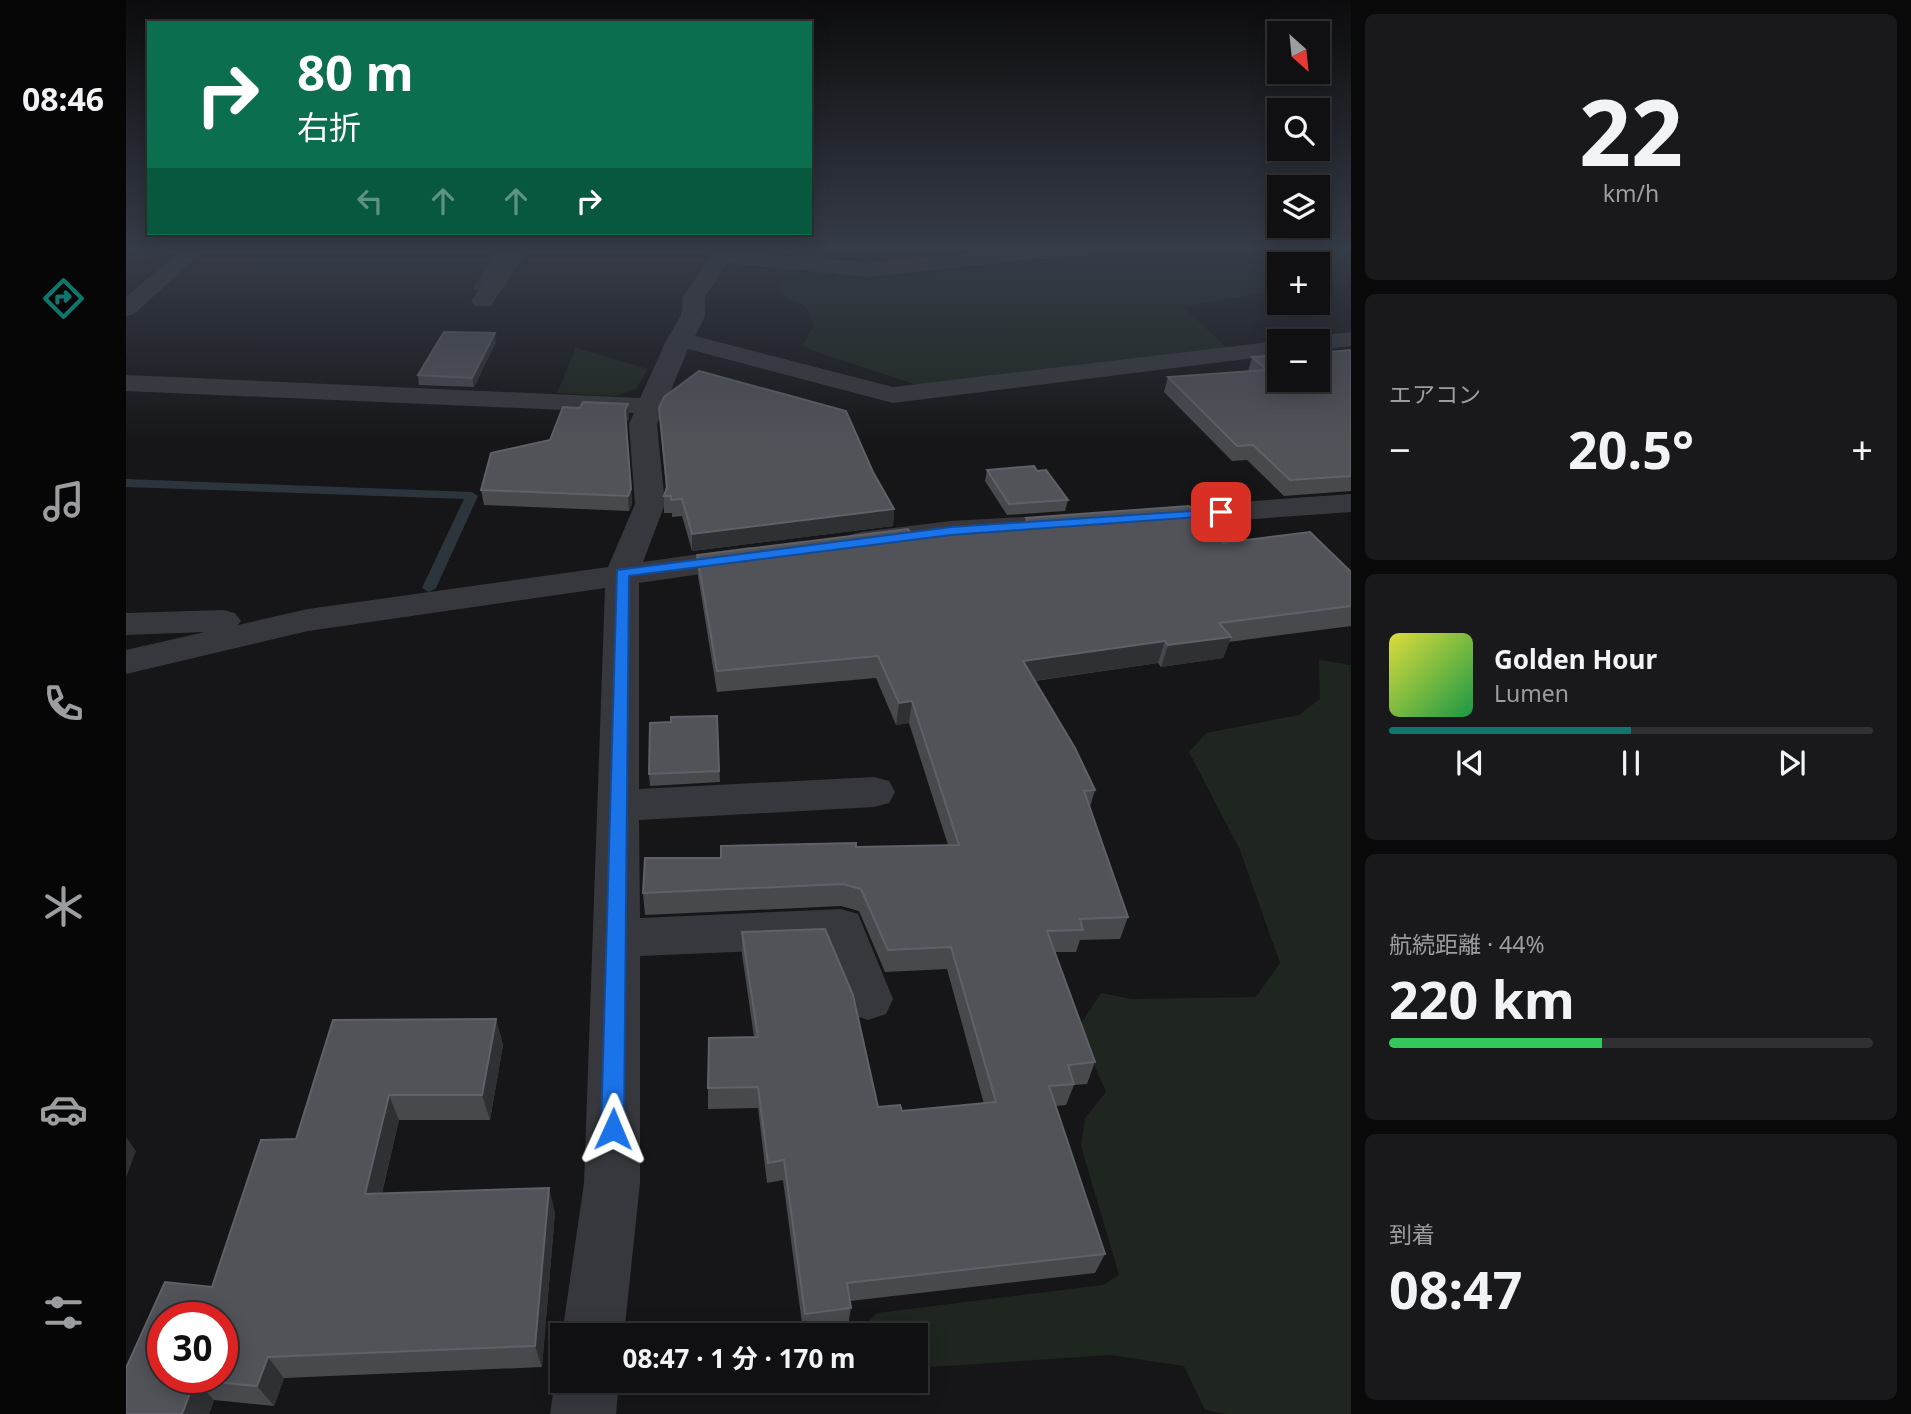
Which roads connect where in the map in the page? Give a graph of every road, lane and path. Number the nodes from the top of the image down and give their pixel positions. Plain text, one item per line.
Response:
1 (693, 313) edge
2 (679, 339) junction
3 (1267, 349) edge
4 (126, 383) edge
5 (650, 406) junction
6 (1351, 503) edge
7 (1113, 520) edge
8 (1059, 524) edge
9 (827, 547) edge
10 (773, 554) edge
11 (622, 573) junction
12 (126, 624) edge
13 (258, 630) junction
14 (126, 662) edge
15 (873, 792) dead end
16 (618, 806) junction
17 (616, 938) junction
18 (868, 999) dead end
19 (594, 1323) edge
20 (586, 1393) edge
21 (583, 1414) edge

1 - 2 street
2 - 3 street
2 - 5 street
4 - 5 street
5 - 11 street
6 - 7 street
8 - 9 street
10 - 11 street
11 - 13 street
11 - 16 street
12 - 13 street
13 - 14 street
15 - 16 street
16 - 17 street
17 - 18 street
17 - 19 street
20 - 21 street

